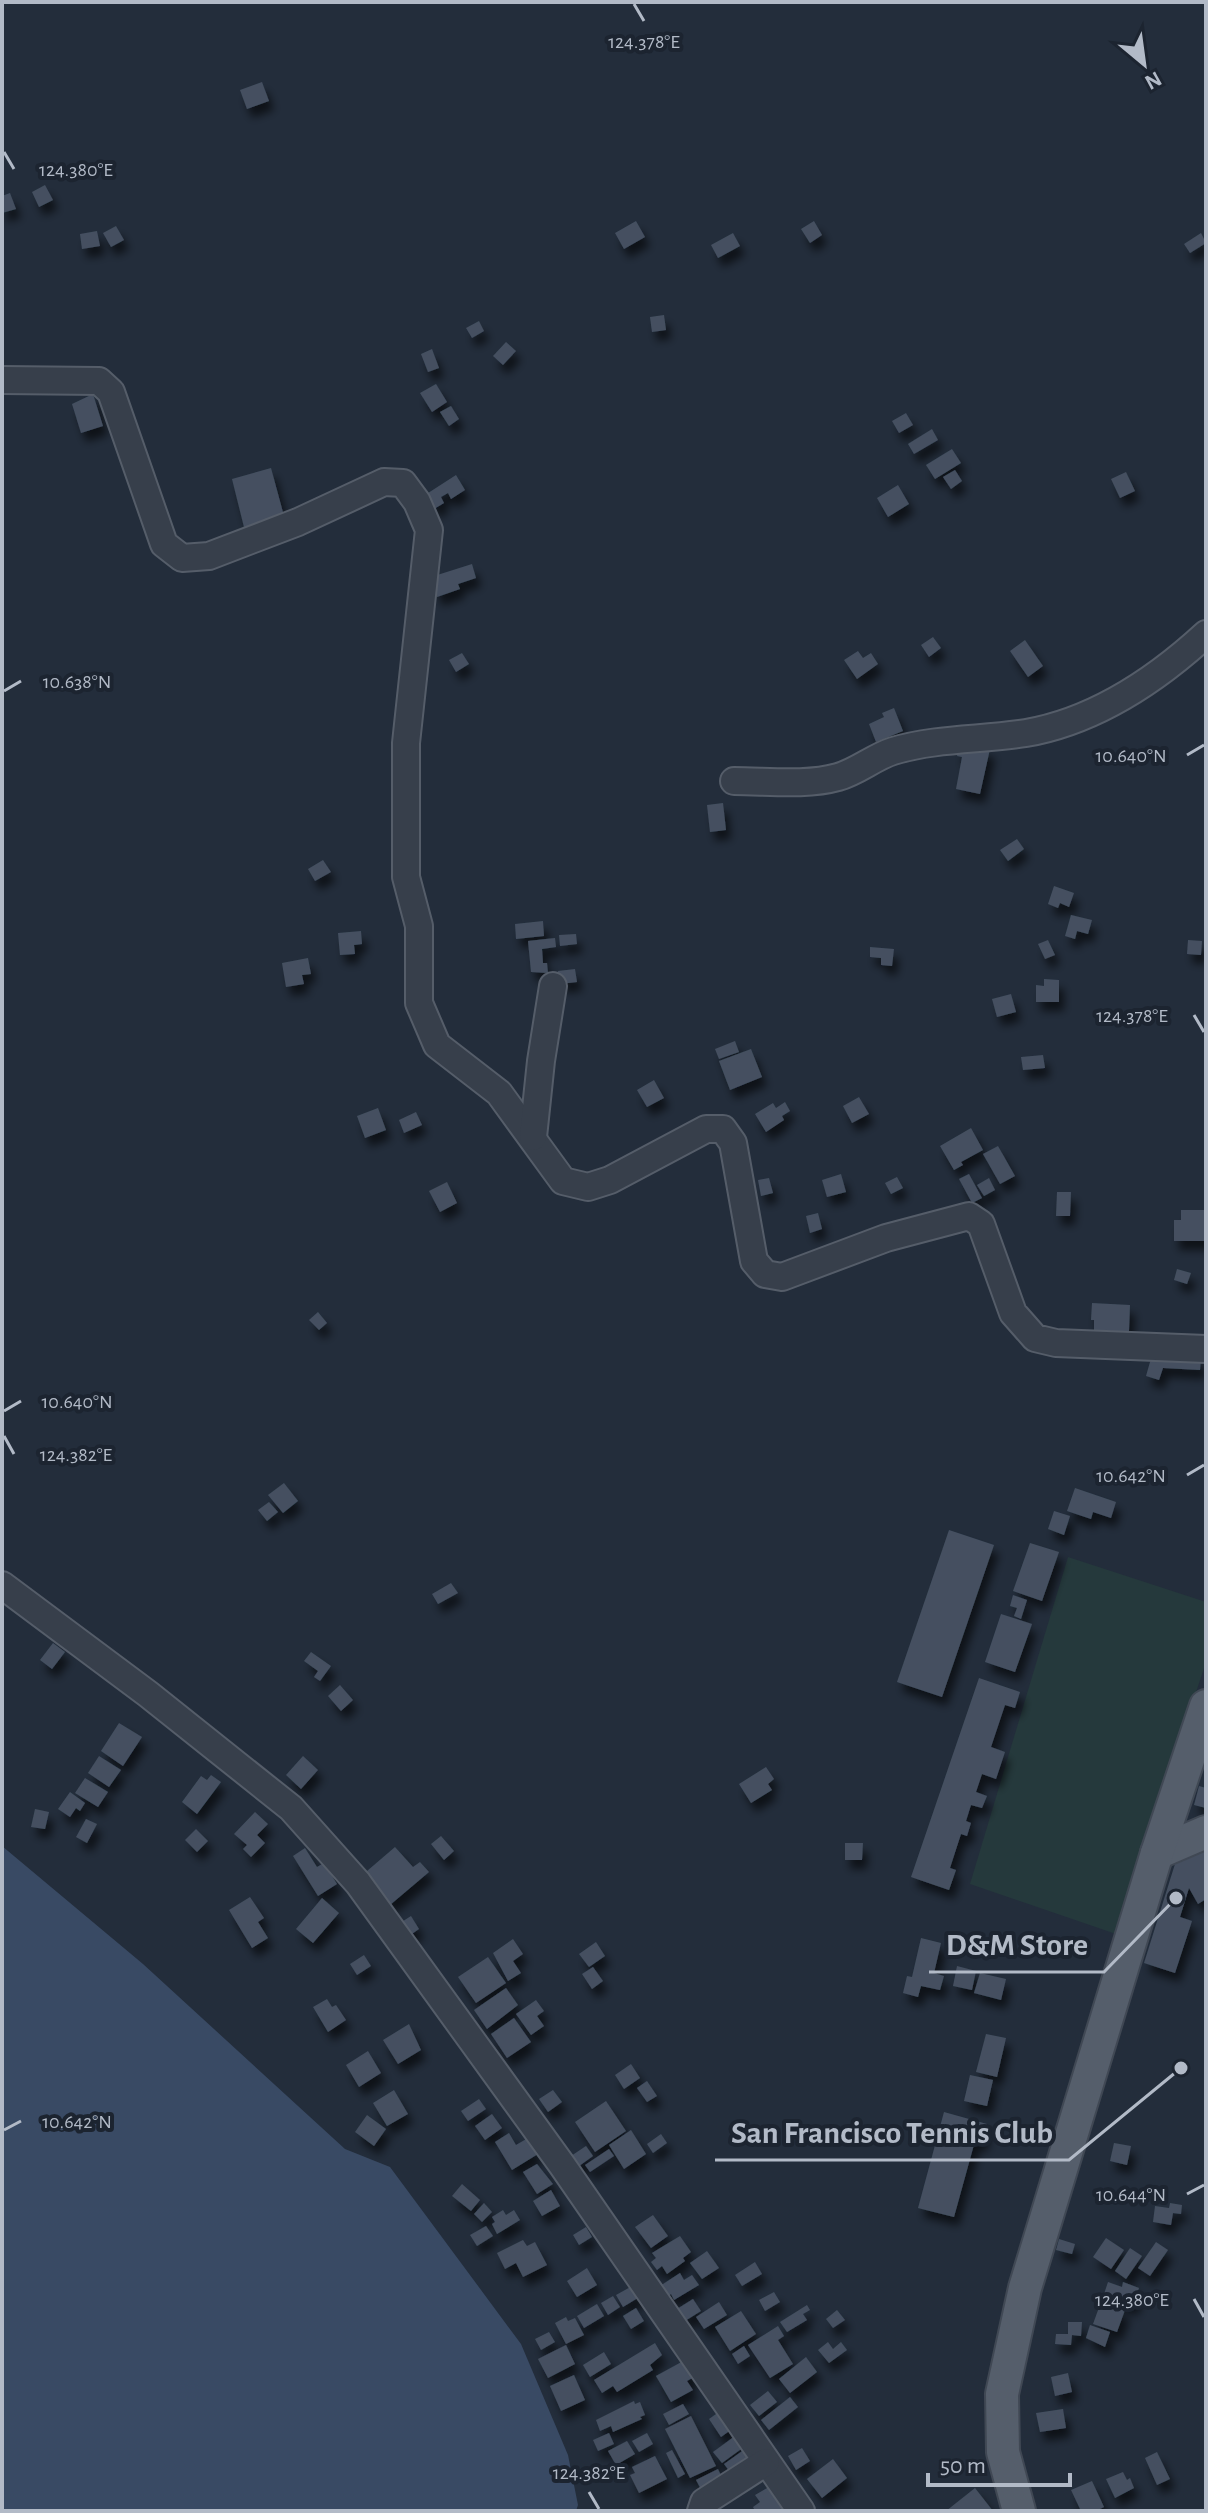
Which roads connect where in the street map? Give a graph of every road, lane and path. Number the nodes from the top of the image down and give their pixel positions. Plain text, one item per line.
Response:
1 (2, 380) edge
2 (1206, 634) edge
3 (734, 781) dead end
4 (553, 986) dead end
5 (533, 1137) junction
6 (1206, 1349) edge
7 (2, 1585) edge
8 (1206, 1706) edge
9 (1206, 1832) edge
10 (1157, 1853) junction
11 (766, 2462) junction
12 (701, 2511) edge
13 (801, 2511) edge
14 (1019, 2511) edge

1 - 5 street
2 - 3 street
4 - 5 street
5 - 6 street
7 - 11 street
8 - 10 main road
9 - 10 main road
10 - 14 main road
11 - 12 street
11 - 13 street

